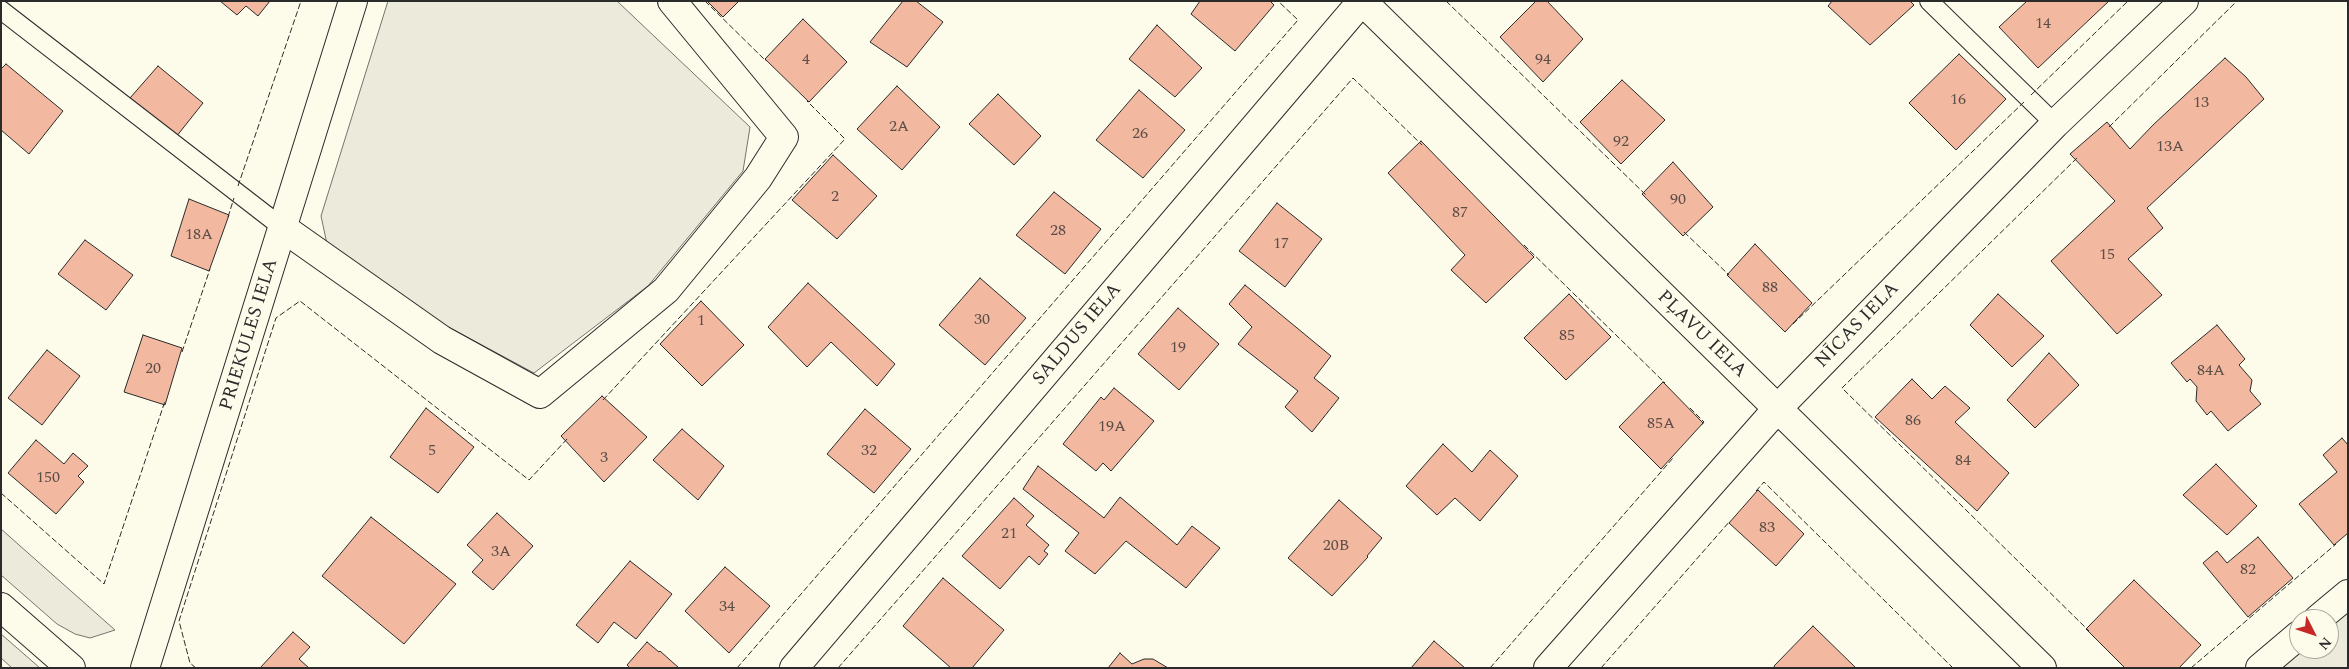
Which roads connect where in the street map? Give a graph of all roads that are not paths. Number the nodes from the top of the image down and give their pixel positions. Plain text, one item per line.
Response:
1 (353, 1) edge
2 (672, 1) edge
3 (1362, 1) edge
4 (1928, 1) edge
5 (2184, 1) edge
6 (1, 10) edge
7 (2055, 124) junction
8 (283, 228) junction
9 (1777, 409) junction
10 (2348, 594) edge
11 (1, 607) edge
12 (2330, 609) edge
13 (2289, 643) edge
14 (71, 668) edge
15 (145, 668) edge
16 (794, 668) edge
17 (1548, 668) edge
18 (2042, 668) edge
19 (2260, 668) edge

1 - 8 main road, PRIEKULES IELA
2 - 8 main road
3 - 9 main road, PĻAVU IELA
3 - 16 main road, SALDUS IELA
4 - 7 lane
5 - 7 main road, NĪCAS IELA
6 - 8 lane
7 - 9 main road, NĪCAS IELA
8 - 15 main road, PRIEKULES IELA
9 - 17 main road, NĪCAS IELA
9 - 18 main road, PĻAVU IELA
10 - 12 main road
11 - 14 main road
13 - 19 main road

